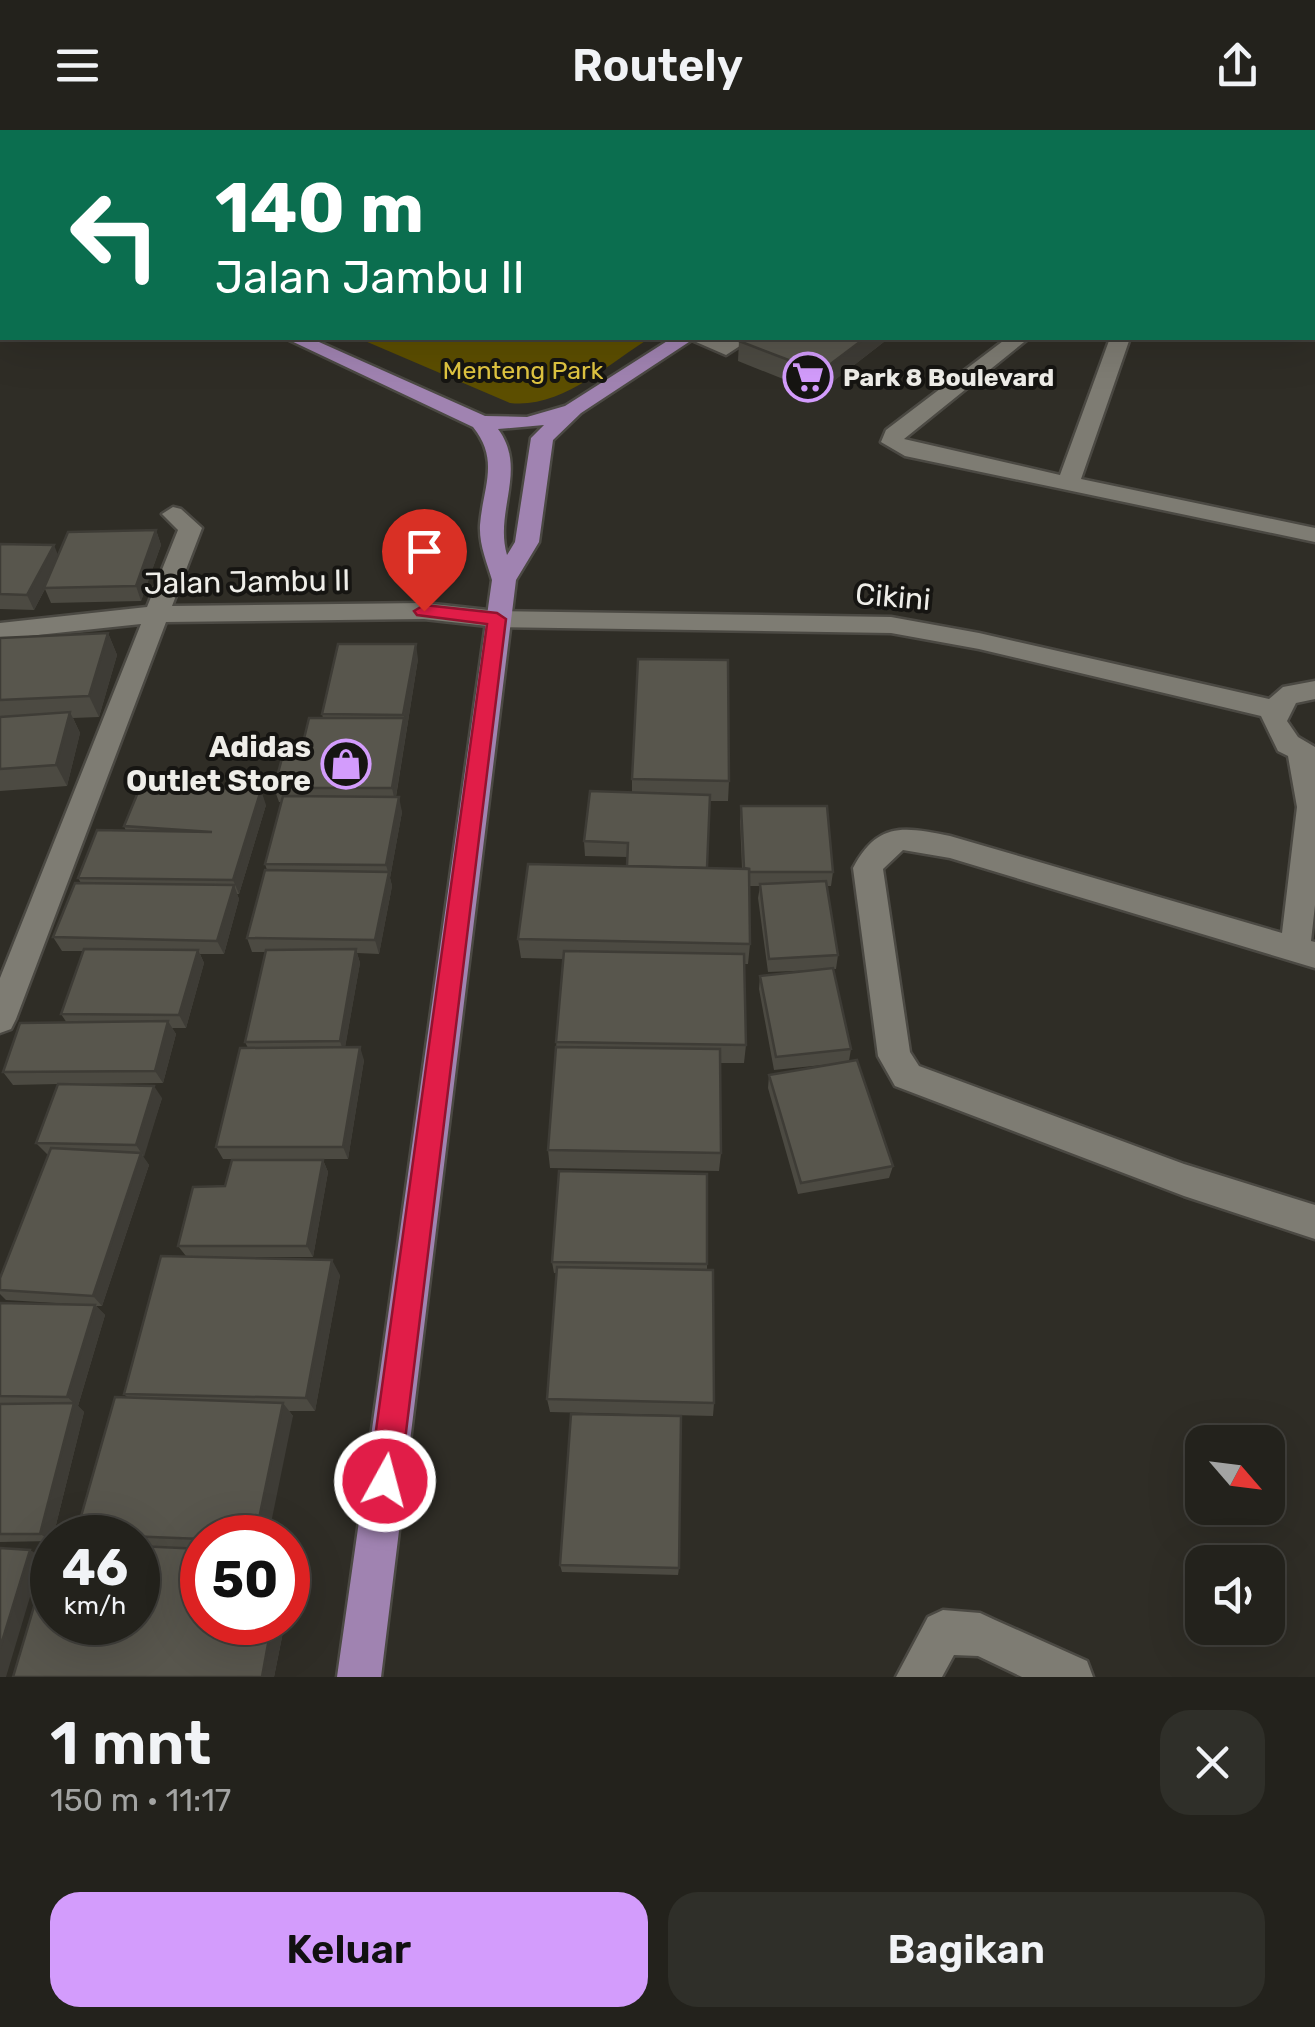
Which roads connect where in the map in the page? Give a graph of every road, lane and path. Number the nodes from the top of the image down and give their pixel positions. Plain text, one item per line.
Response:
1 (298, 340) edge
2 (682, 340) edge
3 (702, 340) edge
4 (739, 340) edge
5 (1015, 340) edge
6 (1119, 340) edge
7 (574, 409) junction
8 (481, 422) junction
9 (1068, 484) junction
10 (173, 514) dead end
11 (1315, 535) edge
12 (504, 580) junction
13 (156, 614) junction
14 (497, 619) junction
15 (0, 631) edge
16 (1315, 690) edge
17 (1275, 710) junction
18 (1308, 757) edge
19 (1313, 805) edge
20 (1305, 952) edge
21 (0, 1019) edge
22 (1315, 1222) edge
23 (359, 1677) edge
24 (918, 1677) edge
25 (1071, 1677) edge

1 - 8 main road
2 - 7 main road
3 - 4 street
5 - 9 street
6 - 9 street
7 - 8 main road
7 - 12 main road
8 - 12 main road
9 - 11 street
10 - 13 street
12 - 14 main road
13 - 14 street, Jalan Jambu II
13 - 15 street, Jalan Jambu II
13 - 21 street
14 - 17 street, Cikini
14 - 23 main road
16 - 17 street
17 - 18 street
18 - 19 street
19 - 20 street
20 - 22 street
24 - 25 street

